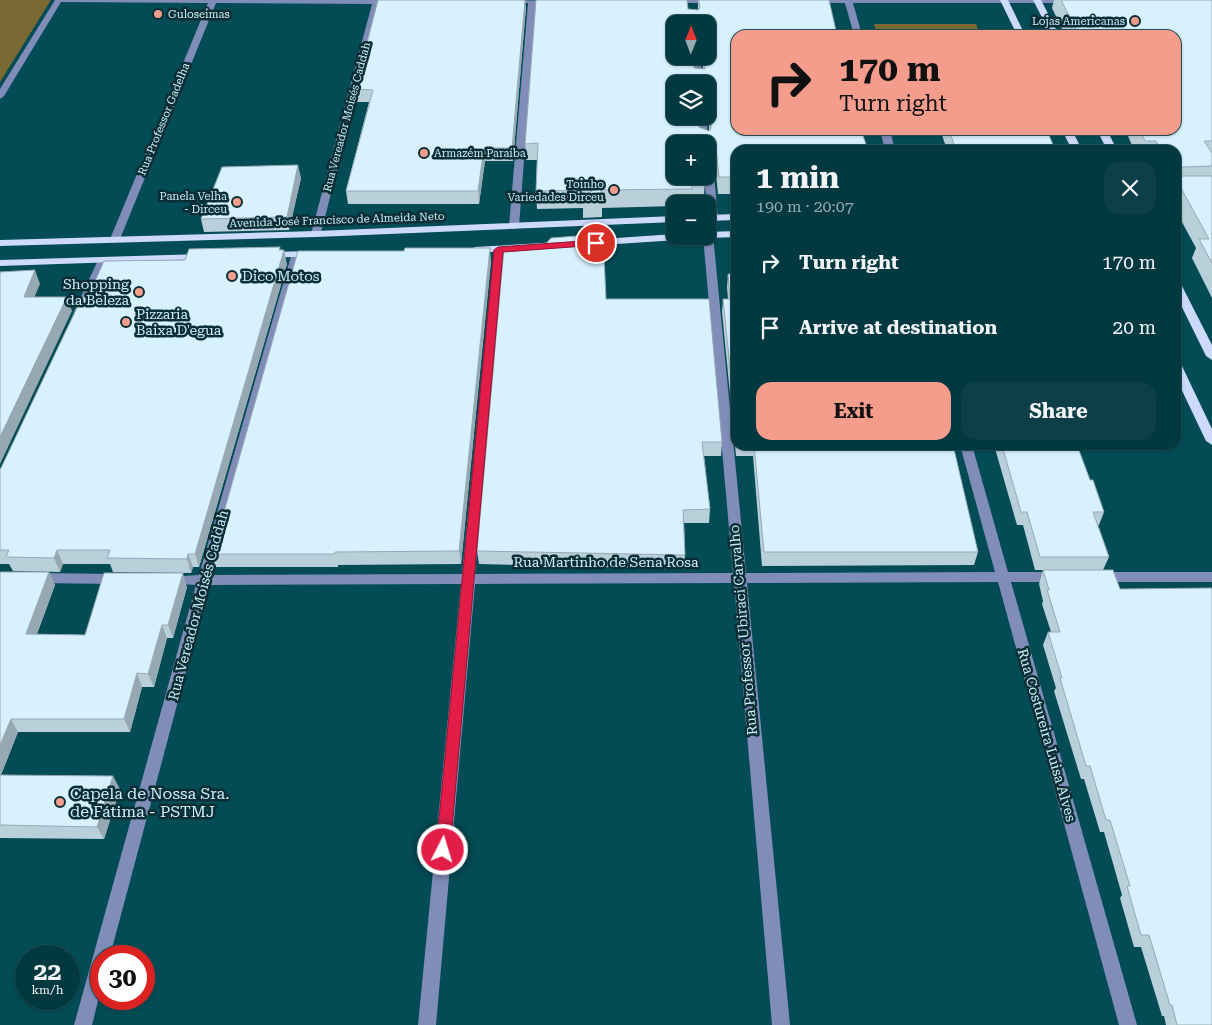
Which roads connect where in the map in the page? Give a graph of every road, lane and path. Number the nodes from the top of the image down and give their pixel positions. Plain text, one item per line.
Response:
1 (59, 0) edge
2 (212, 0) edge
3 (848, 0) edge
4 (1005, 0) edge
5 (1037, 0) edge
6 (377, 1) edge
7 (503, 1) edge
8 (532, 1) edge
9 (562, 1) edge
10 (661, 1) edge
11 (720, 1) edge
12 (809, 1) edge
13 (1076, 1) edge
14 (406, 2) edge
15 (691, 3) edge
16 (857, 30) edge
17 (1019, 30) edge
18 (1052, 30) edge
19 (0, 96) edge
20 (731, 217) edge
21 (716, 218) edge
22 (666, 219) edge
23 (514, 226) junction
24 (316, 234) junction
25 (731, 234) edge
26 (716, 235) edge
27 (666, 238) edge
28 (115, 239) junction
29 (0, 243) edge
30 (709, 245) edge
31 (460, 250) edge
32 (498, 250) junction
33 (296, 254) junction
34 (325, 254) edge
35 (257, 256) edge
36 (209, 257) edge
37 (103, 260) junction
38 (0, 263) edge
39 (1181, 294) edge
40 (74, 322) edge
41 (1212, 356) edge
42 (1181, 376) edge
43 (1212, 441) edge
44 (967, 450) edge
45 (1003, 576) junction
46 (1212, 577) edge
47 (19, 578) edge
48 (468, 578) junction
49 (126, 579) edge
50 (738, 579) junction
51 (155, 580) edge
52 (204, 580) junction
53 (106, 945) edge
54 (90, 1000) edge
55 (83, 1025) edge
56 (427, 1025) edge
57 (781, 1025) edge
58 (1128, 1025) edge

1 - 2 street
1 - 19 street
2 - 6 street
2 - 28 street, Rua Professor Gadelha
3 - 4 street
3 - 12 street
3 - 16 street
4 - 5 street
4 - 17 main road
5 - 13 street
5 - 18 main road
6 - 14 street
6 - 24 street, Rua Vereador Moisés Caddah
7 - 8 street
8 - 9 street
8 - 23 street
10 - 15 street
11 - 15 street
20 - 21 main road
22 - 23 main road, Avenida José Francisco de Almeida Neto
23 - 24 main road, Avenida José Francisco de Almeida Neto
24 - 28 main road, Avenida José Francisco de Almeida Neto
25 - 26 main road
27 - 32 main road
28 - 29 main road, Avenida José Francisco de Almeida Neto
30 - 50 street, Rua Professor Ubiraci Carvalho
31 - 32 main road
32 - 48 street
33 - 34 main road
33 - 35 main road
33 - 52 street, Rua Vereador Moisés Caddah
36 - 37 main road
37 - 38 main road
37 - 40 street
39 - 41 main road
42 - 43 main road
44 - 45 street, Rua Costureira Luisa Alves
45 - 46 street, Rua Martinho de Sena Rosa
45 - 50 street, Rua Martinho de Sena Rosa
45 - 58 street, Rua Costureira Luisa Alves
47 - 49 street
48 - 50 street, Rua Martinho de Sena Rosa
48 - 52 street, Rua Martinho de Sena Rosa
48 - 56 street
50 - 57 street, Rua Professor Ubiraci Carvalho
51 - 52 street, Rua Martinho de Sena Rosa
52 - 53 street, Rua Vereador Moisés Caddah
54 - 55 street, Rua Vereador Moisés Caddah

